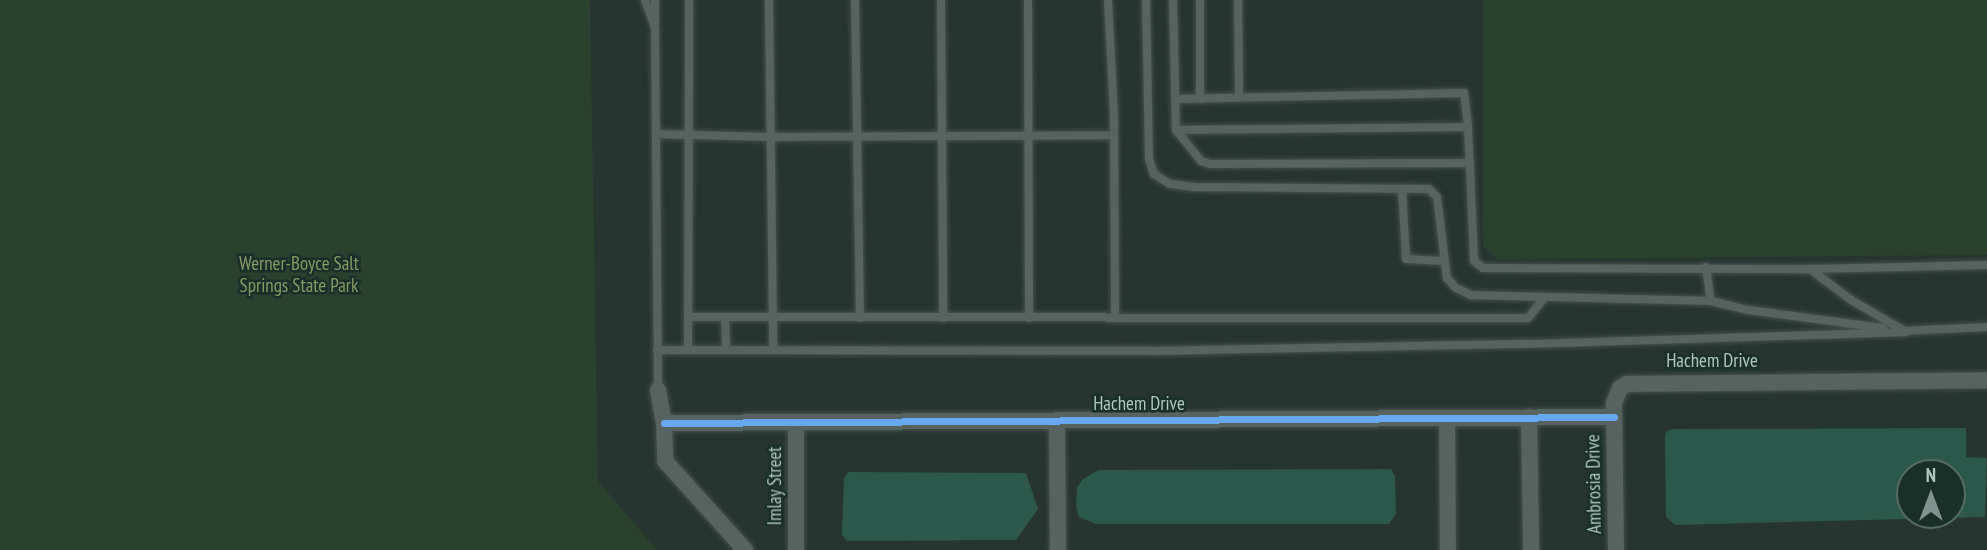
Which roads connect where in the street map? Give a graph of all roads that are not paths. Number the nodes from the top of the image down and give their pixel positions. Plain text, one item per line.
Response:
1 (645, 0) edge
2 (654, 0) edge
3 (689, 0) edge
4 (769, 0) edge
5 (855, 0) edge
6 (941, 0) edge
7 (1028, 0) edge
8 (1108, 0) edge
9 (1146, 0) edge
10 (1173, 0) edge
11 (1200, 0) edge
12 (1237, 0) edge
13 (655, 28) junction
14 (1239, 98) junction
15 (1175, 99) junction
16 (1200, 99) junction
17 (1468, 127) junction
18 (1176, 130) junction
19 (656, 134) junction
20 (689, 135) junction
21 (1029, 135) junction
22 (1114, 135) junction
23 (858, 136) junction
24 (941, 136) junction
25 (770, 137) junction
26 (1470, 163) junction
27 (1402, 188) junction
28 (1443, 261) junction
29 (1987, 265) edge
30 (1706, 267) junction
31 (1810, 269) junction
32 (1544, 298) junction
33 (1711, 301) junction
34 (688, 317) junction
35 (725, 317) junction
36 (772, 317) junction
37 (860, 318) junction
38 (943, 318) junction
39 (1029, 318) junction
40 (1115, 318) junction
41 (1987, 327) edge
42 (1906, 332) junction
43 (657, 350) junction
44 (688, 350) junction
45 (726, 350) junction
46 (773, 350) junction
47 (1987, 380) edge
48 (657, 390) joint
49 (1529, 417) junction
50 (1614, 417) junction
51 (1447, 418) junction
52 (1057, 420) junction
53 (796, 422) junction
54 (664, 423) junction
55 (745, 550) edge
56 (796, 550) edge
57 (1058, 550) edge
58 (1448, 550) edge
59 (1531, 550) edge
60 (1616, 550) edge

1 - 13 lane
2 - 13 lane
3 - 20 lane
4 - 25 lane
5 - 23 lane
6 - 24 lane
7 - 21 lane
8 - 22 lane
9 - 27 lane
10 - 15 lane
11 - 16 lane
12 - 14 lane
13 - 19 lane
14 - 16 lane
14 - 17 lane
15 - 16 lane
15 - 18 lane
17 - 18 lane
17 - 26 lane
18 - 26 lane
19 - 20 lane
19 - 43 lane
20 - 25 lane
20 - 34 lane
21 - 22 lane
21 - 24 lane
21 - 39 lane
22 - 40 lane
23 - 24 lane
23 - 25 lane
23 - 37 lane
24 - 38 lane
25 - 36 lane
26 - 30 lane
27 - 28 lane
27 - 28 lane
28 - 32 lane
29 - 31 lane
30 - 31 lane
30 - 33 lane
31 - 42 lane
32 - 33 lane
32 - 40 lane
33 - 42 lane
34 - 35 lane
34 - 44 lane
35 - 36 lane
35 - 45 lane
36 - 37 lane
36 - 46 lane
37 - 38 lane
38 - 39 lane
39 - 40 lane
41 - 42 lane
42 - 46 lane
43 - 44 lane
43 - 48 lane
44 - 45 lane
45 - 46 lane
47 - 50 street, Hachem Drive
48 - 54 street
49 - 50 street, Hachem Drive
49 - 51 street, Hachem Drive
49 - 59 street
50 - 60 street, Ambrosia Drive
51 - 52 street, Hachem Drive
51 - 58 street
52 - 53 street, Hachem Drive
52 - 57 street
53 - 54 street, Hachem Drive
53 - 56 street, Imlay Street
54 - 55 street

